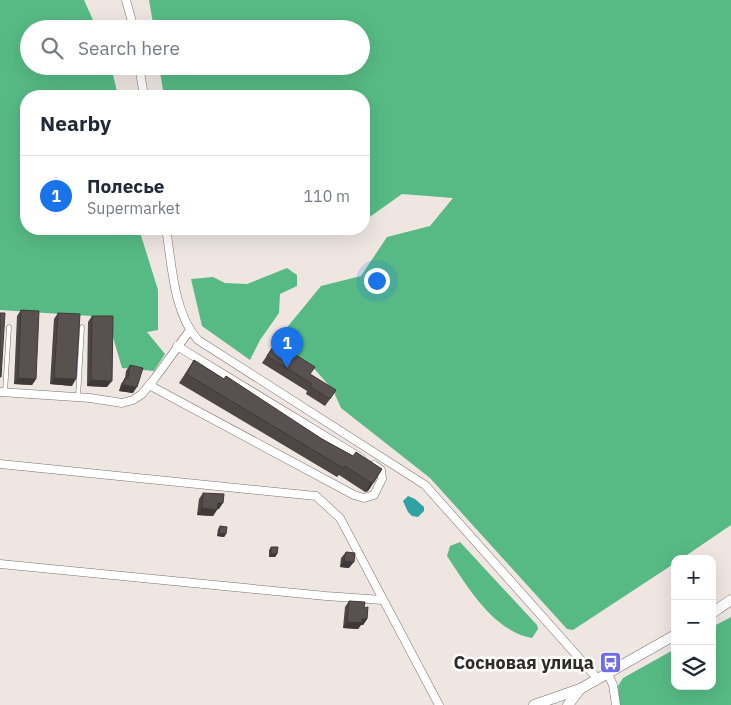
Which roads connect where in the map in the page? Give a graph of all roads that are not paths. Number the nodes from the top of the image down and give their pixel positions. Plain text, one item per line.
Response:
1 (126, 0) edge
2 (132, 20) edge
3 (140, 75) edge
4 (143, 90) edge
5 (167, 235) edge
6 (9, 327) dead end
7 (82, 327) dead end
8 (190, 329) junction
9 (177, 346) junction
10 (149, 385) junction
11 (2, 392) edge
12 (78, 397) junction
13 (0, 464) edge
14 (0, 564) edge
15 (382, 600) junction
16 (731, 600) edge
17 (716, 610) edge
18 (671, 637) edge
19 (607, 672) junction
20 (597, 678) junction
21 (580, 689) junction
22 (439, 705) edge
23 (534, 705) edge
24 (568, 705) edge
25 (616, 705) edge

1 - 2 street
3 - 4 street
5 - 8 street
6 - 11 lane
7 - 12 lane
8 - 9 street
8 - 20 street
9 - 10 street
9 - 10 street
10 - 12 street
11 - 12 street
13 - 15 street
14 - 15 street
15 - 22 street
16 - 17 main road
18 - 19 main road
19 - 20 main road
19 - 25 street
20 - 21 main road
21 - 23 main road
21 - 24 main road

